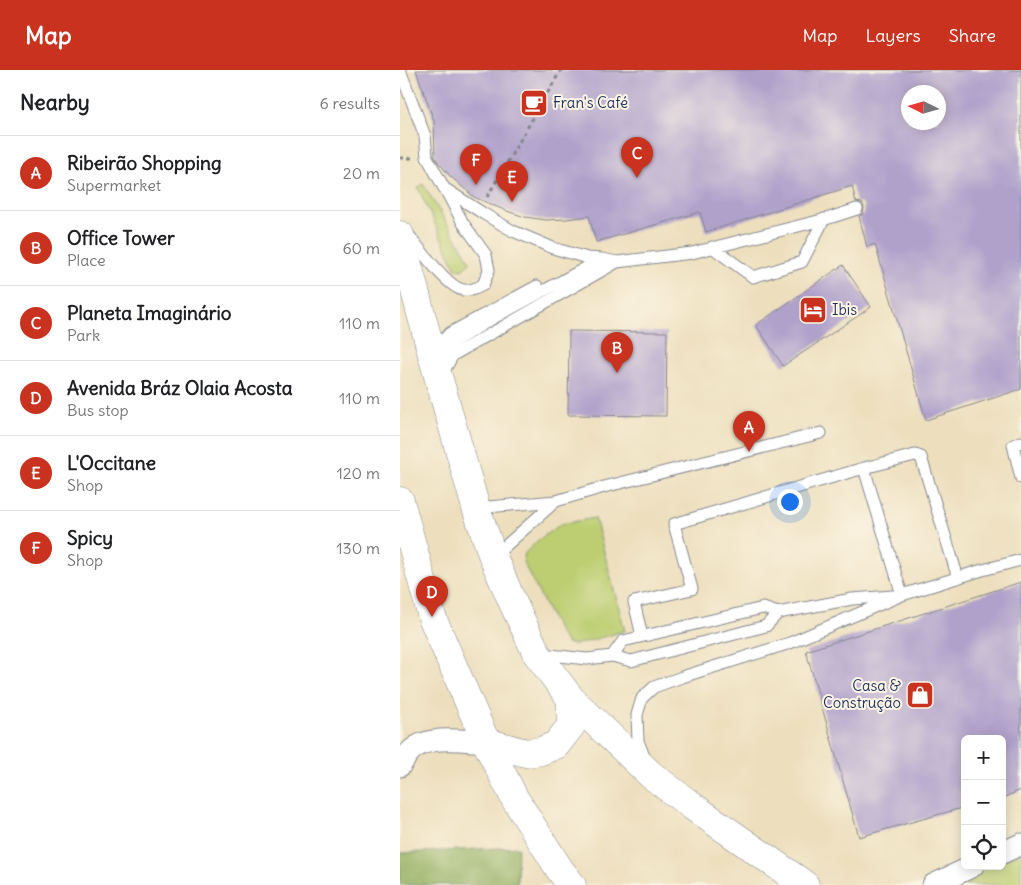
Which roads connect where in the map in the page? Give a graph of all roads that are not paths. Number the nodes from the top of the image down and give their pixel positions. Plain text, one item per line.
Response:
1 (400, 70) edge
2 (444, 188) junction
3 (857, 209) dead end
4 (824, 219) junction
5 (400, 224) edge
6 (400, 235) edge
7 (712, 247) junction
8 (587, 258) junction
9 (602, 259) junction
10 (617, 262) junction
11 (438, 376) junction
12 (821, 433) dead end
13 (1017, 443) edge
14 (864, 468) junction
15 (1021, 478) edge
16 (400, 501) edge
17 (556, 501) junction
18 (476, 508) junction
19 (493, 557) junction
20 (1021, 560) edge
21 (958, 578) junction
22 (902, 595) junction
23 (778, 613) junction
24 (642, 636) junction
25 (537, 654) junction
26 (612, 656) junction
27 (572, 700) junction
28 (486, 742) junction
29 (400, 766) edge
30 (650, 774) junction
31 (1021, 844) edge
32 (1006, 851) edge
33 (965, 870) edge
34 (572, 885) edge
35 (805, 885) edge
36 (933, 885) edge

1 - 2 lane
2 - 5 lane
2 - 8 lane
3 - 4 lane
4 - 7 lane
4 - 7 lane
6 - 11 street
7 - 10 lane
8 - 9 lane
8 - 11 lane
9 - 10 lane
9 - 11 lane
10 - 11 lane
11 - 18 street
12 - 17 lane
13 - 15 lane
14 - 21 lane
14 - 22 lane
14 - 24 lane
16 - 28 street
17 - 18 lane
17 - 19 lane
18 - 19 street
19 - 25 street
20 - 21 lane
21 - 22 lane
22 - 23 lane
22 - 30 lane
23 - 24 lane
23 - 26 lane
24 - 26 lane
25 - 26 lane
25 - 27 street
27 - 28 street
27 - 30 street
28 - 29 street
28 - 34 street
30 - 35 street
31 - 32 street
33 - 36 street

